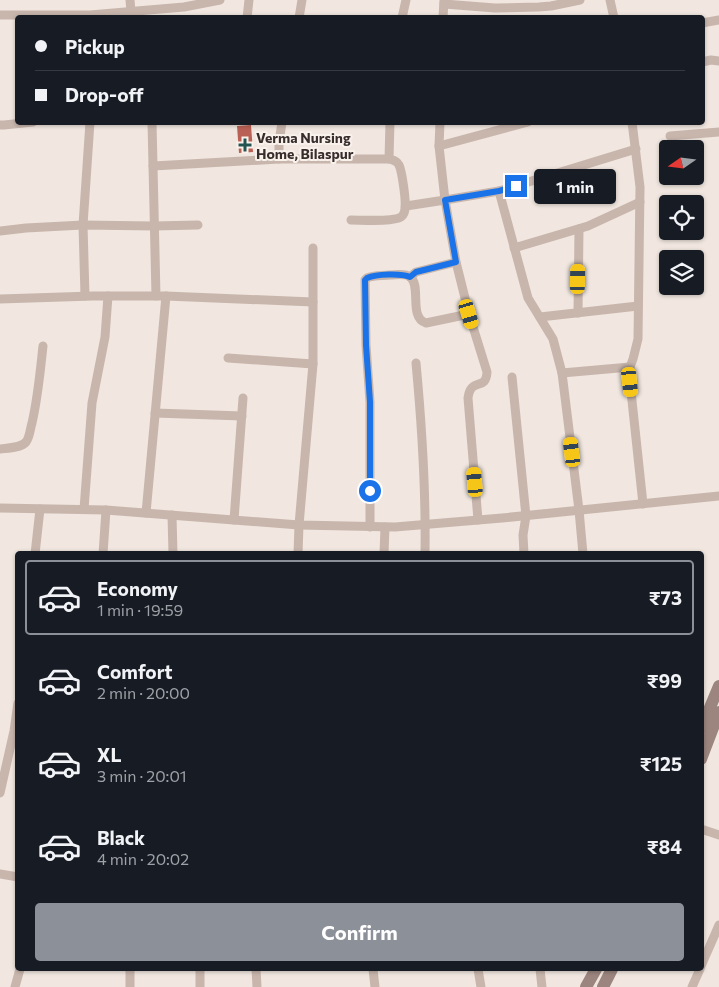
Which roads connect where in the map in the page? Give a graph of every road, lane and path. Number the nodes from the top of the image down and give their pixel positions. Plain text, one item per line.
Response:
1 (130, 0) edge
2 (220, 0) edge
3 (248, 0) edge
4 (302, 0) edge
5 (406, 0) edge
6 (580, 0) edge
7 (610, 0) edge
8 (444, 2) edge
9 (551, 6) junction
10 (495, 8) junction
11 (132, 12) junction
12 (147, 14) edge
13 (0, 15) edge
14 (15, 15) edge
15 (90, 15) edge
16 (247, 15) edge
17 (300, 15) edge
18 (403, 15) edge
19 (443, 15) edge
20 (495, 15) edge
21 (550, 15) edge
22 (613, 15) edge
23 (719, 20) edge
24 (705, 22) edge
25 (705, 61) edge
26 (719, 61) edge
27 (15, 124) edge
28 (0, 125) edge
29 (90, 125) edge
30 (152, 125) edge
31 (282, 125) edge
32 (390, 125) edge
33 (440, 125) edge
34 (508, 125) edge
35 (632, 125) edge
36 (495, 127) edge
37 (719, 132) edge
38 (670, 136) dead end
39 (439, 146) junction
40 (636, 149) junction
41 (279, 159) junction
42 (389, 159) junction
43 (153, 166) junction
44 (499, 191) junction
45 (445, 200) junction
46 (640, 202) junction
47 (406, 206) junction
48 (351, 220) dead end
49 (83, 225) junction
50 (198, 225) dead end
51 (154, 226) junction
52 (579, 229) junction
53 (0, 231) edge
54 (313, 248) dead end
55 (514, 248) junction
56 (456, 262) junction
57 (410, 277) junction
58 (85, 296) junction
59 (108, 296) junction
60 (156, 296) junction
61 (166, 296) junction
62 (0, 300) edge
63 (313, 302) junction
64 (638, 306) junction
65 (578, 313) junction
66 (469, 314) junction
67 (540, 317) junction
68 (43, 346) dead end
69 (228, 358) dead end
70 (313, 364) junction
71 (416, 364) dead end
72 (630, 367) junction
73 (562, 374) junction
74 (512, 377) dead end
75 (244, 398) dead end
76 (155, 412) junction
77 (242, 416) junction
78 (0, 448) edge
79 (719, 496) edge
80 (643, 504) junction
81 (0, 508) edge
82 (40, 509) junction
83 (84, 509) junction
84 (106, 510) junction
85 (579, 510) junction
86 (146, 513) junction
87 (172, 515) junction
88 (526, 516) junction
89 (234, 520) junction
90 (478, 520) junction
91 (299, 525) junction
92 (426, 525) junction
93 (370, 527) junction
94 (385, 527) junction
95 (35, 551) edge
96 (103, 551) edge
97 (173, 551) edge
98 (298, 551) edge
99 (384, 551) edge
100 (426, 551) edge
101 (524, 551) edge
102 (583, 551) edge
103 (719, 686) edge
104 (719, 712) edge
105 (704, 722) edge
106 (15, 724) edge
107 (704, 751) edge
108 (0, 793) edge
109 (704, 830) edge
110 (719, 834) edge
111 (0, 874) edge
112 (15, 876) edge
113 (719, 925) edge
114 (716, 943) edge
115 (704, 961) edge
116 (19, 971) edge
117 (130, 971) edge
118 (200, 971) edge
119 (256, 971) edge
120 (373, 971) edge
121 (478, 971) edge
122 (540, 971) edge
123 (595, 971) edge
124 (611, 971) edge
125 (698, 971) edge
126 (15, 987) edge
127 (130, 987) edge
128 (200, 987) edge
129 (257, 987) edge
130 (375, 987) edge
131 (482, 987) edge
132 (542, 987) edge
133 (586, 987) edge
134 (603, 987) edge
135 (692, 987) edge

1 - 11 street
2 - 12 street
3 - 16 street
4 - 17 street
5 - 18 street
6 - 9 street
7 - 22 street
8 - 10 street
8 - 19 street
9 - 10 street
9 - 21 street
10 - 20 street
11 - 12 street
11 - 15 street
13 - 14 street
23 - 24 street
25 - 26 street
27 - 28 street
29 - 49 street
30 - 43 street
31 - 41 street
32 - 42 street
33 - 39 street
34 - 36 street
35 - 40 street
36 - 39 street
37 - 38 street
39 - 45 street
40 - 44 street
40 - 46 street
41 - 42 street
41 - 43 street
42 - 47 street
43 - 51 street
44 - 45 street
44 - 55 street
45 - 47 street
45 - 56 street
46 - 52 street
46 - 64 street
47 - 48 street
49 - 51 street
49 - 53 street
49 - 58 street
50 - 51 street
51 - 60 street
52 - 55 street
52 - 65 street
54 - 63 street
55 - 67 street
56 - 57 street
56 - 66 street
57 - 66 street
57 - 93 street
58 - 59 street
58 - 62 street
59 - 60 street
59 - 83 street
60 - 61 street
61 - 63 street
61 - 76 street
63 - 70 street
64 - 65 street
64 - 72 street
65 - 67 street
66 - 90 street
67 - 73 street
68 - 78 street
69 - 70 street
70 - 91 street
71 - 92 street
72 - 73 street
72 - 80 street
73 - 85 street
74 - 88 street
75 - 77 street
76 - 77 street
76 - 86 street
77 - 89 street
79 - 80 street
80 - 85 street
81 - 82 street
82 - 83 street
82 - 95 street
83 - 84 street
84 - 86 street
84 - 96 street
85 - 88 street
85 - 102 street
86 - 87 street
87 - 89 street
87 - 97 street
88 - 90 street
88 - 101 street
89 - 91 street
90 - 92 street
91 - 93 street
91 - 98 street
92 - 94 street
92 - 100 street
93 - 94 street
94 - 99 street
103 - 105 main road
104 - 107 main road
106 - 108 street
109 - 110 street
111 - 112 street
113 - 114 street
114 - 115 street
116 - 126 street
117 - 127 street
118 - 128 street
119 - 129 street
120 - 130 street
121 - 131 street
122 - 132 street
123 - 133 main road
124 - 134 main road
125 - 135 street

